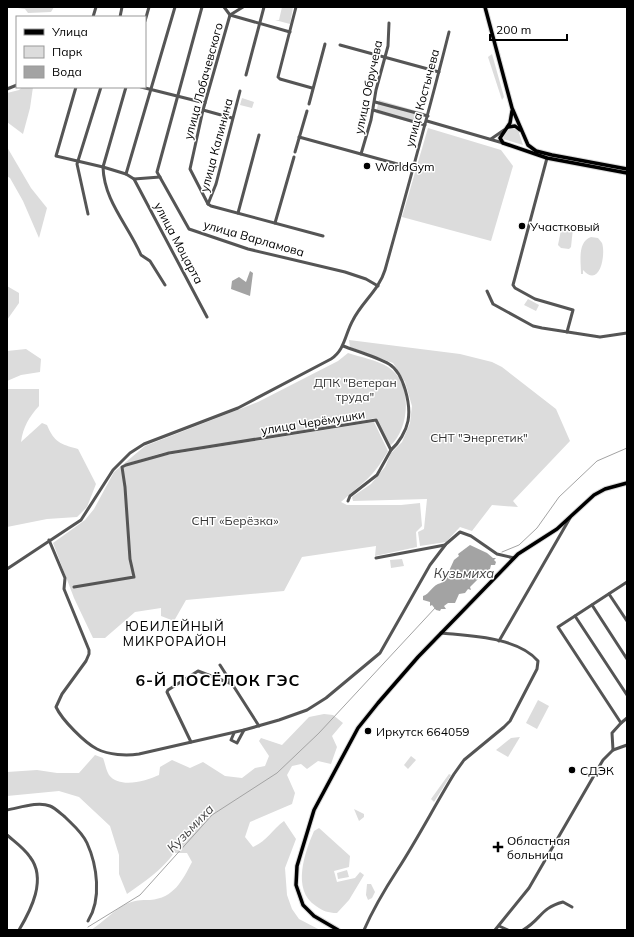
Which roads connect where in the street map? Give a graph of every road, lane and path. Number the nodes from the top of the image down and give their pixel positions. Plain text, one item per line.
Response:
1 (149, 7) edge
2 (175, 7) edge
3 (202, 7) edge
4 (224, 7) edge
5 (243, 7) edge
6 (264, 7) edge
7 (296, 7) edge
8 (485, 7) edge
9 (230, 14) junction
10 (146, 18) edge
11 (389, 22) dead end
12 (260, 23) junction
13 (290, 32) junction
14 (449, 32) dead end
15 (325, 44) dead end
16 (340, 45) dead end
17 (385, 58) junction
18 (439, 72) junction
19 (246, 75) dead end
20 (76, 88) edge
21 (101, 88) edge
22 (126, 88) edge
23 (146, 88) edge
24 (312, 88) junction
25 (152, 89) junction
26 (240, 91) dead end
27 (178, 96) junction
28 (375, 102) junction
29 (205, 103) junction
30 (308, 104) dead end
31 (512, 108) junction
32 (203, 110) junction
33 (373, 110) junction
34 (306, 111) dead end
35 (428, 116) junction
36 (232, 118) junction
37 (427, 121) junction
38 (425, 125) junction
39 (506, 129) junction
40 (259, 135) dead end
41 (299, 137) junction
42 (524, 137) junction
43 (487, 139) junction
44 (503, 143) junction
45 (519, 148) junction
46 (295, 152) dead end
47 (361, 154) junction
48 (294, 157) dead end
49 (547, 158) junction
50 (78, 161) junction
51 (103, 167) junction
52 (412, 168) junction
53 (627, 169) edge
54 (627, 173) edge
55 (126, 174) junction
56 (160, 177) junction
57 (134, 179) junction
58 (208, 204) junction
59 (238, 212) junction
60 (88, 214) dead end
61 (275, 223) junction
62 (323, 236) dead end
63 (165, 285) dead end
64 (378, 286) junction
65 (487, 291) dead end
66 (207, 317) dead end
67 (567, 332) junction
68 (627, 333) edge
69 (343, 346) junction
70 (391, 450) junction
71 (627, 483) edge
72 (348, 502) dead end
73 (570, 518) junction
74 (49, 540) junction
75 (446, 544) junction
76 (376, 558) dead end
77 (514, 558) junction
78 (7, 569) edge
79 (627, 582) edge
80 (74, 587) dead end
81 (609, 594) junction
82 (592, 605) junction
83 (575, 616) junction
84 (627, 621) edge
85 (441, 632) junction
86 (499, 641) junction
87 (627, 659) edge
88 (220, 665) dead end
89 (232, 684) junction
90 (627, 695) edge
91 (627, 718) edge
92 (621, 723) junction
93 (259, 726) junction
94 (244, 730) junction
95 (234, 733) junction
96 (191, 742) junction
97 (627, 744) edge
98 (613, 750) junction
99 (7, 810) edge
100 (7, 836) edge
101 (572, 907) dead end
102 (88, 921) dead end
103 (330, 926) junction
104 (499, 926) junction
105 (19, 930) edge
106 (328, 930) edge
107 (338, 930) edge
108 (364, 930) edge
109 (495, 930) edge
110 (508, 930) edge
111 (523, 930) edge

1 - 10 street
2 - 25 street
3 - 27 street
4 - 9 street
5 - 9 street, улица Лобачевского
6 - 12 street
7 - 13 street
8 - 31 main road
9 - 12 street
9 - 29 street, улица Лобачевского
11 - 17 street, улица Обручева
12 - 13 street
12 - 19 street
13 - 24 street
14 - 18 street, улица Костычева
15 - 24 street
16 - 17 street
17 - 18 street
17 - 28 street, улица Обручева
18 - 35 street, улица Костычева
20 - 50 street
21 - 50 street
22 - 51 street
23 - 25 street
24 - 30 street
25 - 27 street
25 - 55 street
26 - 36 street, улица Калинина
27 - 29 street
27 - 56 street
28 - 33 street, улица Обручева
28 - 35 street
29 - 32 street, улица Лобачевского
31 - 39 main road
31 - 42 main road
32 - 36 street
32 - 58 street, улица Лобачевского
33 - 38 street
33 - 47 street, улица Обручева
34 - 41 street
35 - 37 street, улица Костычева
36 - 58 street, улица Калинина
37 - 38 street, улица Костычева
37 - 43 street
38 - 52 street, улица Костычева
39 - 42 main road
39 - 43 street
39 - 44 main road
40 - 59 street
41 - 46 street
41 - 47 street
42 - 45 main road
42 - 53 main road
43 - 44 street
44 - 45 main road
45 - 49 main road
47 - 52 street
48 - 61 street
49 - 54 main road
49 - 67 street
50 - 51 street
50 - 60 street
51 - 55 street
51 - 63 street
52 - 64 street, улица Костычева
55 - 57 street
56 - 57 street
56 - 64 street, улица Варламова
57 - 66 street, улица Моцарта
58 - 59 street
59 - 61 street
61 - 62 street
64 - 69 street, улица Костычева
65 - 67 street
67 - 68 street
69 - 70 street
69 - 74 street
70 - 72 street
70 - 80 street, улица Черёмушки
71 - 73 main road
73 - 77 main road
73 - 86 street
74 - 78 street
74 - 96 street
75 - 76 street
75 - 77 street
75 - 93 street
77 - 85 main road
79 - 81 street
81 - 82 street
81 - 84 street
82 - 83 street
82 - 87 street
83 - 90 street
83 - 92 street
85 - 86 street
85 - 103 main road
86 - 108 street
88 - 89 street
89 - 93 street
89 - 96 street
91 - 92 street
92 - 98 street
93 - 94 street
94 - 95 street
94 - 95 street
95 - 96 street
97 - 98 street
98 - 104 street
99 - 102 street
100 - 105 street
101 - 111 street
103 - 106 street
103 - 107 main road
104 - 109 street
104 - 110 street

